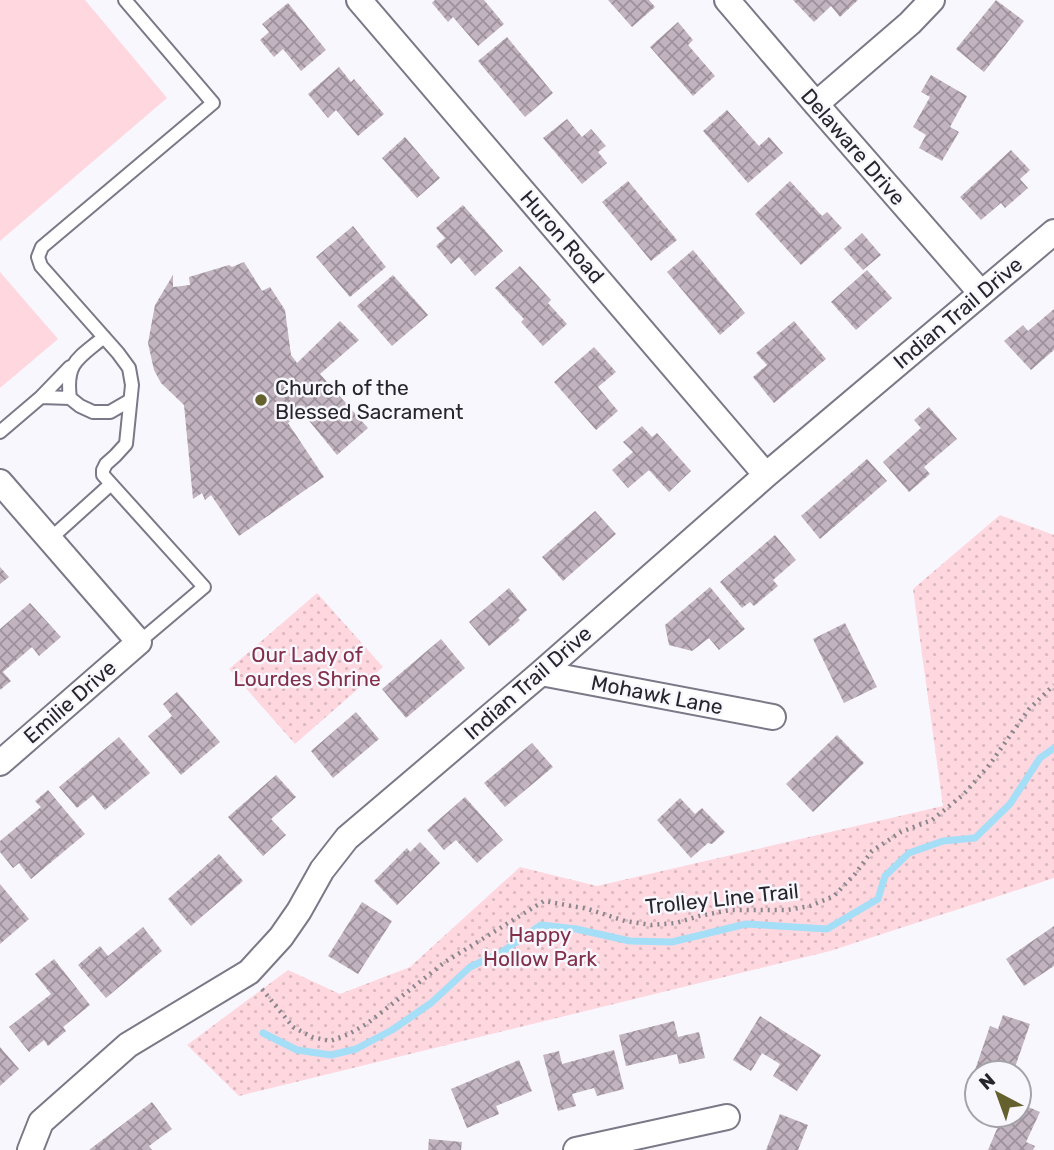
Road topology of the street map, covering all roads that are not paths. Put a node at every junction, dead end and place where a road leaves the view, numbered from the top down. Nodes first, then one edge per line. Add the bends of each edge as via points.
1 (125, 0) edge
2 (359, 0) edge
3 (727, 0) edge
4 (932, 0) edge
5 (816, 104) junction
6 (1054, 232) edge
7 (981, 293) junction
8 (104, 337) junction
9 (74, 363) junction
10 (41, 397) junction
11 (70, 398) junction
12 (130, 401) junction
13 (110, 412) junction
14 (0, 432) edge
15 (127, 432) junction
16 (766, 475) junction
17 (0, 482) edge
18 (111, 484) junction
19 (50, 539) junction
20 (139, 642) junction
21 (541, 673) junction
22 (773, 717) dead end
23 (0, 763) edge
24 (727, 1117) dead end
25 (30, 1150) edge
26 (576, 1150) edge

1 - 8 lane via 213,103 42,247 37,257
2 - 16 street, Huron Road
3 - 5 street, Delaware Drive
4 - 5 street
5 - 7 street, Delaware Drive
6 - 7 street, Indian Trail Drive
7 - 16 street, Indian Trail Drive
8 - 9 lane
8 - 12 lane via 128,368
9 - 10 lane
9 - 11 lane via 68,382
10 - 11 lane
10 - 14 lane
11 - 13 lane via 93,412
12 - 13 lane
12 - 15 lane
13 - 15 lane
15 - 18 lane via 126,444 103,470
16 - 21 street, Indian Trail Drive
17 - 19 street
18 - 19 lane
18 - 20 lane via 204,587
19 - 20 street
20 - 23 street, Emilie Drive
21 - 22 street, Mohawk Lane
21 - 25 street, Indian Trail Drive via 347,838 281,937 249,972 128,1045 41,1122
24 - 26 street

